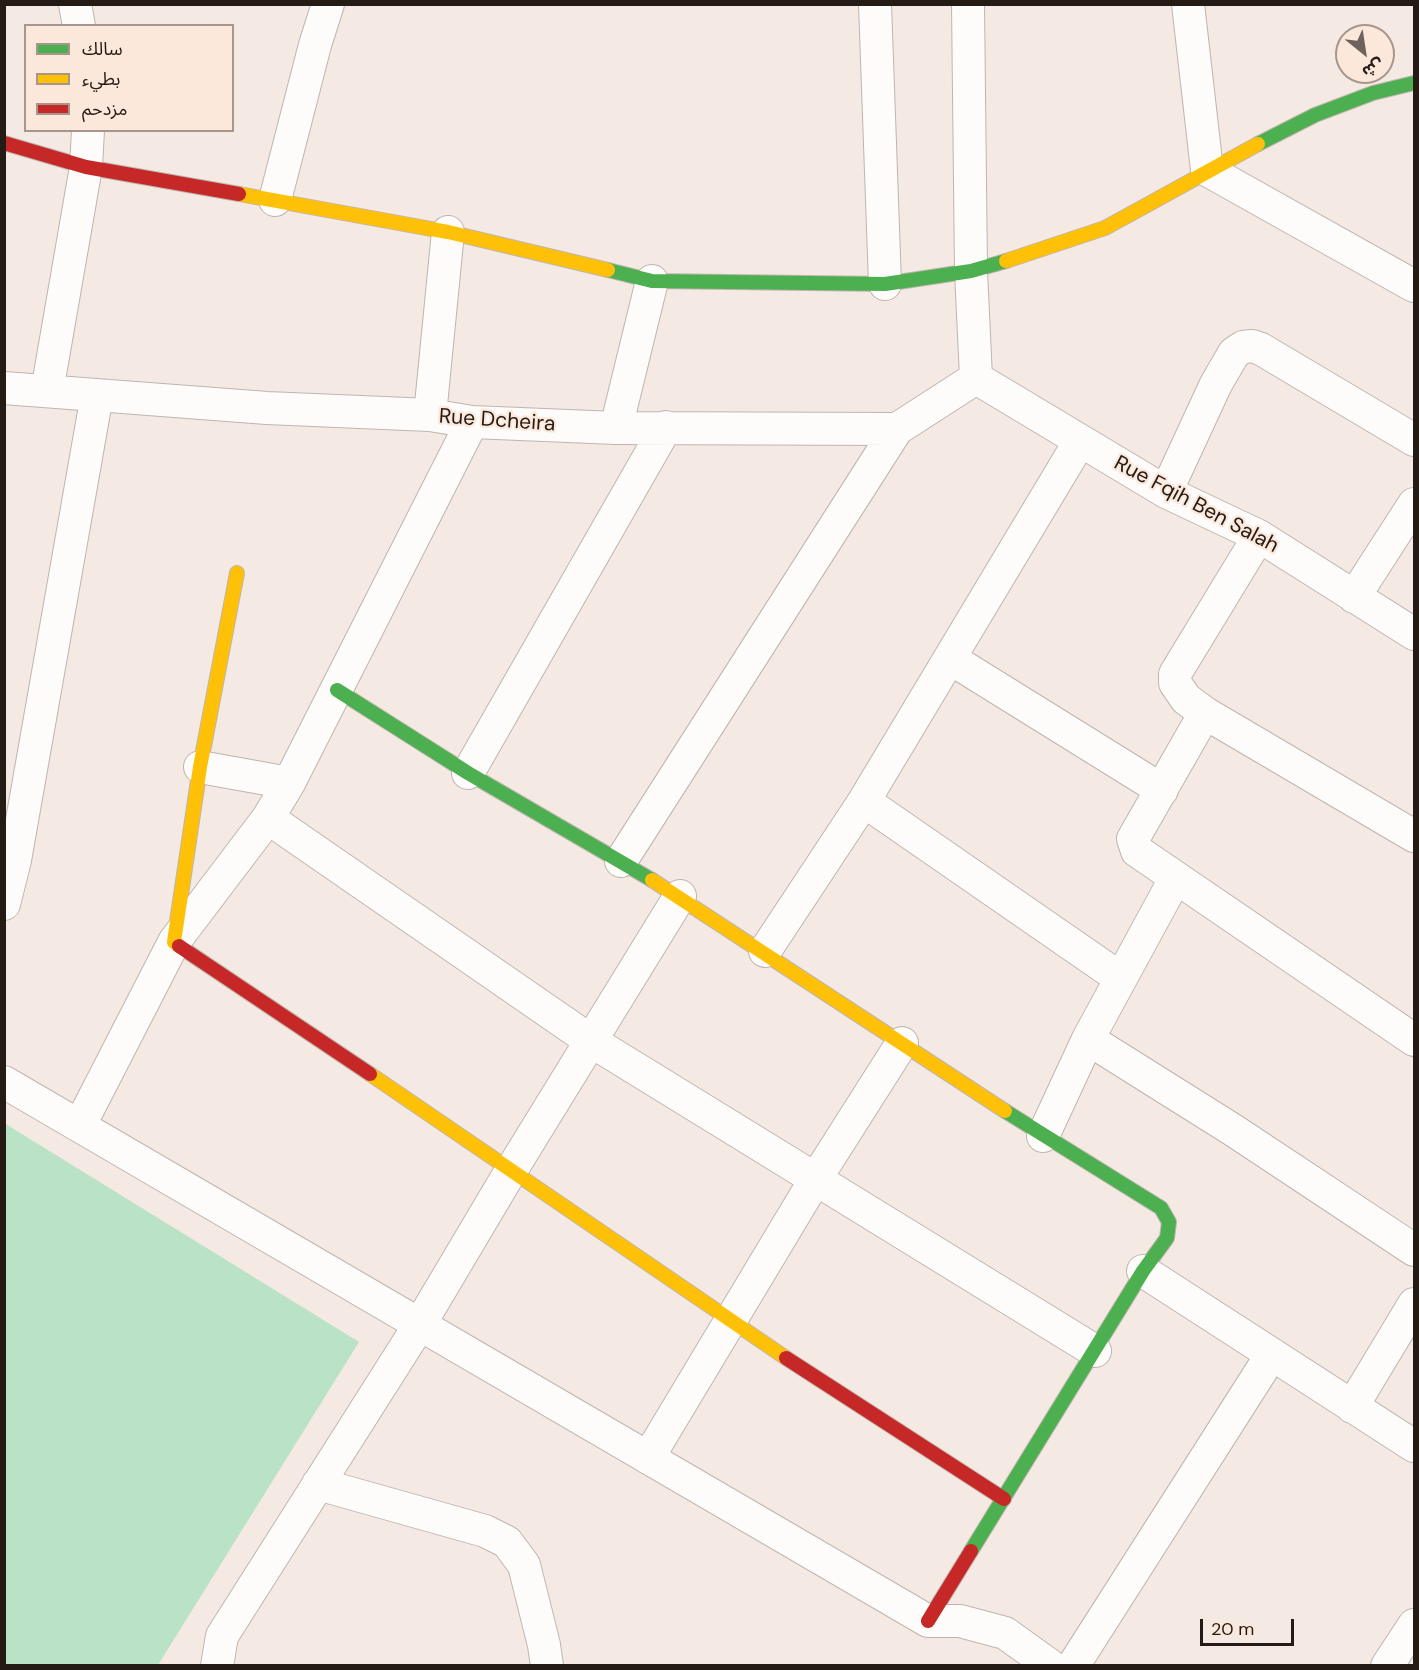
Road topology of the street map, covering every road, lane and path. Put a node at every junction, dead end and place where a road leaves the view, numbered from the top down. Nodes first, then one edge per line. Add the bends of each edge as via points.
1 (75, 4) edge
2 (328, 4) edge
3 (875, 4) edge
4 (968, 4) edge
5 (1188, 4) edge
6 (79, 24) edge
7 (1414, 83) edge
8 (88, 132) edge
9 (4, 143) edge
10 (86, 167) junction
11 (1207, 170) junction
12 (275, 200) junction
13 (448, 232) junction
14 (971, 271) junction
15 (652, 281) junction
16 (885, 284) junction
17 (1414, 286) edge
18 (976, 378) junction
19 (4, 388) edge
20 (47, 391) junction
21 (97, 395) junction
22 (430, 416) junction
23 (472, 422) junction
24 (666, 428) junction
25 (616, 429) junction
26 (897, 429) junction
27 (1414, 440) edge
28 (1080, 441) junction
29 (1166, 492) junction
30 (1414, 504) edge
31 (1259, 536) junction
32 (237, 573) dead end
33 (1354, 597) junction
34 (1414, 634) edge
35 (951, 659) junction
36 (337, 690) junction
37 (1205, 713) junction
38 (200, 767) junction
39 (468, 773) junction
40 (289, 783) junction
41 (1162, 790) junction
42 (864, 801) junction
43 (268, 818) junction
44 (1414, 836) edge
45 (10, 858) edge
46 (621, 861) junction
47 (1175, 879) junction
48 (680, 896) junction
49 (4, 904) edge
50 (174, 942) junction
51 (765, 951) junction
52 (1119, 978) junction
53 (1088, 1039) junction
54 (1414, 1040) edge
55 (591, 1041) junction
56 (902, 1043) junction
57 (4, 1082) edge
58 (80, 1125) junction
59 (1043, 1136) junction
60 (512, 1169) junction
61 (815, 1180) junction
62 (1414, 1250) edge
63 (1143, 1271) junction
64 (1414, 1304) edge
65 (730, 1322) junction
66 (420, 1324) junction
67 (1095, 1351) junction
68 (1272, 1354) junction
69 (1352, 1407) junction
70 (1414, 1446) edge
71 (648, 1458) junction
72 (318, 1484) junction
73 (1004, 1499) junction
74 (928, 1621) junction
75 (1414, 1625) edge
76 (217, 1665) edge
77 (547, 1665) edge
78 (1051, 1665) edge
79 (1073, 1665) edge
80 (1387, 1665) edge

1 - 6 street
2 - 12 street
3 - 16 street
4 - 14 street
5 - 11 street
7 - 11 street via 1372,93 1315,116
8 - 10 street
9 - 10 street
10 - 12 street
10 - 20 street
11 - 14 street via 1105,228
11 - 17 street
12 - 13 street
13 - 15 street
13 - 22 street
14 - 16 street
14 - 18 street
15 - 16 street
15 - 25 street
18 - 26 street
18 - 28 street, Rue Fqih Ben Salah
19 - 20 street, Rue Dcheira
20 - 21 street, Rue Dcheira
21 - 22 street, Rue Dcheira
21 - 45 street
22 - 23 street, Rue Dcheira
23 - 25 street, Rue Dcheira
23 - 36 street
24 - 25 street, Rue Dcheira
24 - 26 street, Rue Dcheira
24 - 39 street
26 - 46 street
27 - 29 street via 1261,349 1243,347 1234,353 1216,384
28 - 29 street, Rue Fqih Ben Salah
28 - 35 street
29 - 31 street, Rue Fqih Ben Salah
30 - 33 street
31 - 33 street, Rue Fqih Ben Salah
31 - 37 street via 1174,674 1180,692
32 - 38 street
33 - 34 street, Rue Fqih Ben Salah
35 - 41 street
35 - 42 street
36 - 39 street
36 - 40 street
37 - 41 street
37 - 44 street
38 - 40 street
38 - 50 street
39 - 46 street
40 - 43 street
41 - 47 street via 1133,844 1142,857
42 - 51 street
42 - 52 street
43 - 50 street
43 - 55 street
45 - 49 street
46 - 48 street
47 - 52 street
47 - 54 street
48 - 51 street
48 - 55 street
50 - 58 street
50 - 60 street
51 - 56 street
52 - 53 street
53 - 59 street
53 - 62 street
55 - 60 street
55 - 61 street
56 - 59 street
56 - 61 street
57 - 58 street
58 - 66 street
59 - 63 street via 1161,1208 1169,1222 1167,1238
60 - 65 street
60 - 66 street
61 - 65 street
61 - 67 street
63 - 67 street
63 - 68 street
64 - 69 street
65 - 71 street
65 - 73 street
66 - 71 street
66 - 72 street
67 - 73 street
68 - 69 street
68 - 79 street
69 - 70 street
71 - 74 street
72 - 76 street via 222,1636
72 - 77 street via 485,1531 507,1542 524,1565
73 - 74 street
74 - 78 street via 960,1621 1005,1633
75 - 80 street

